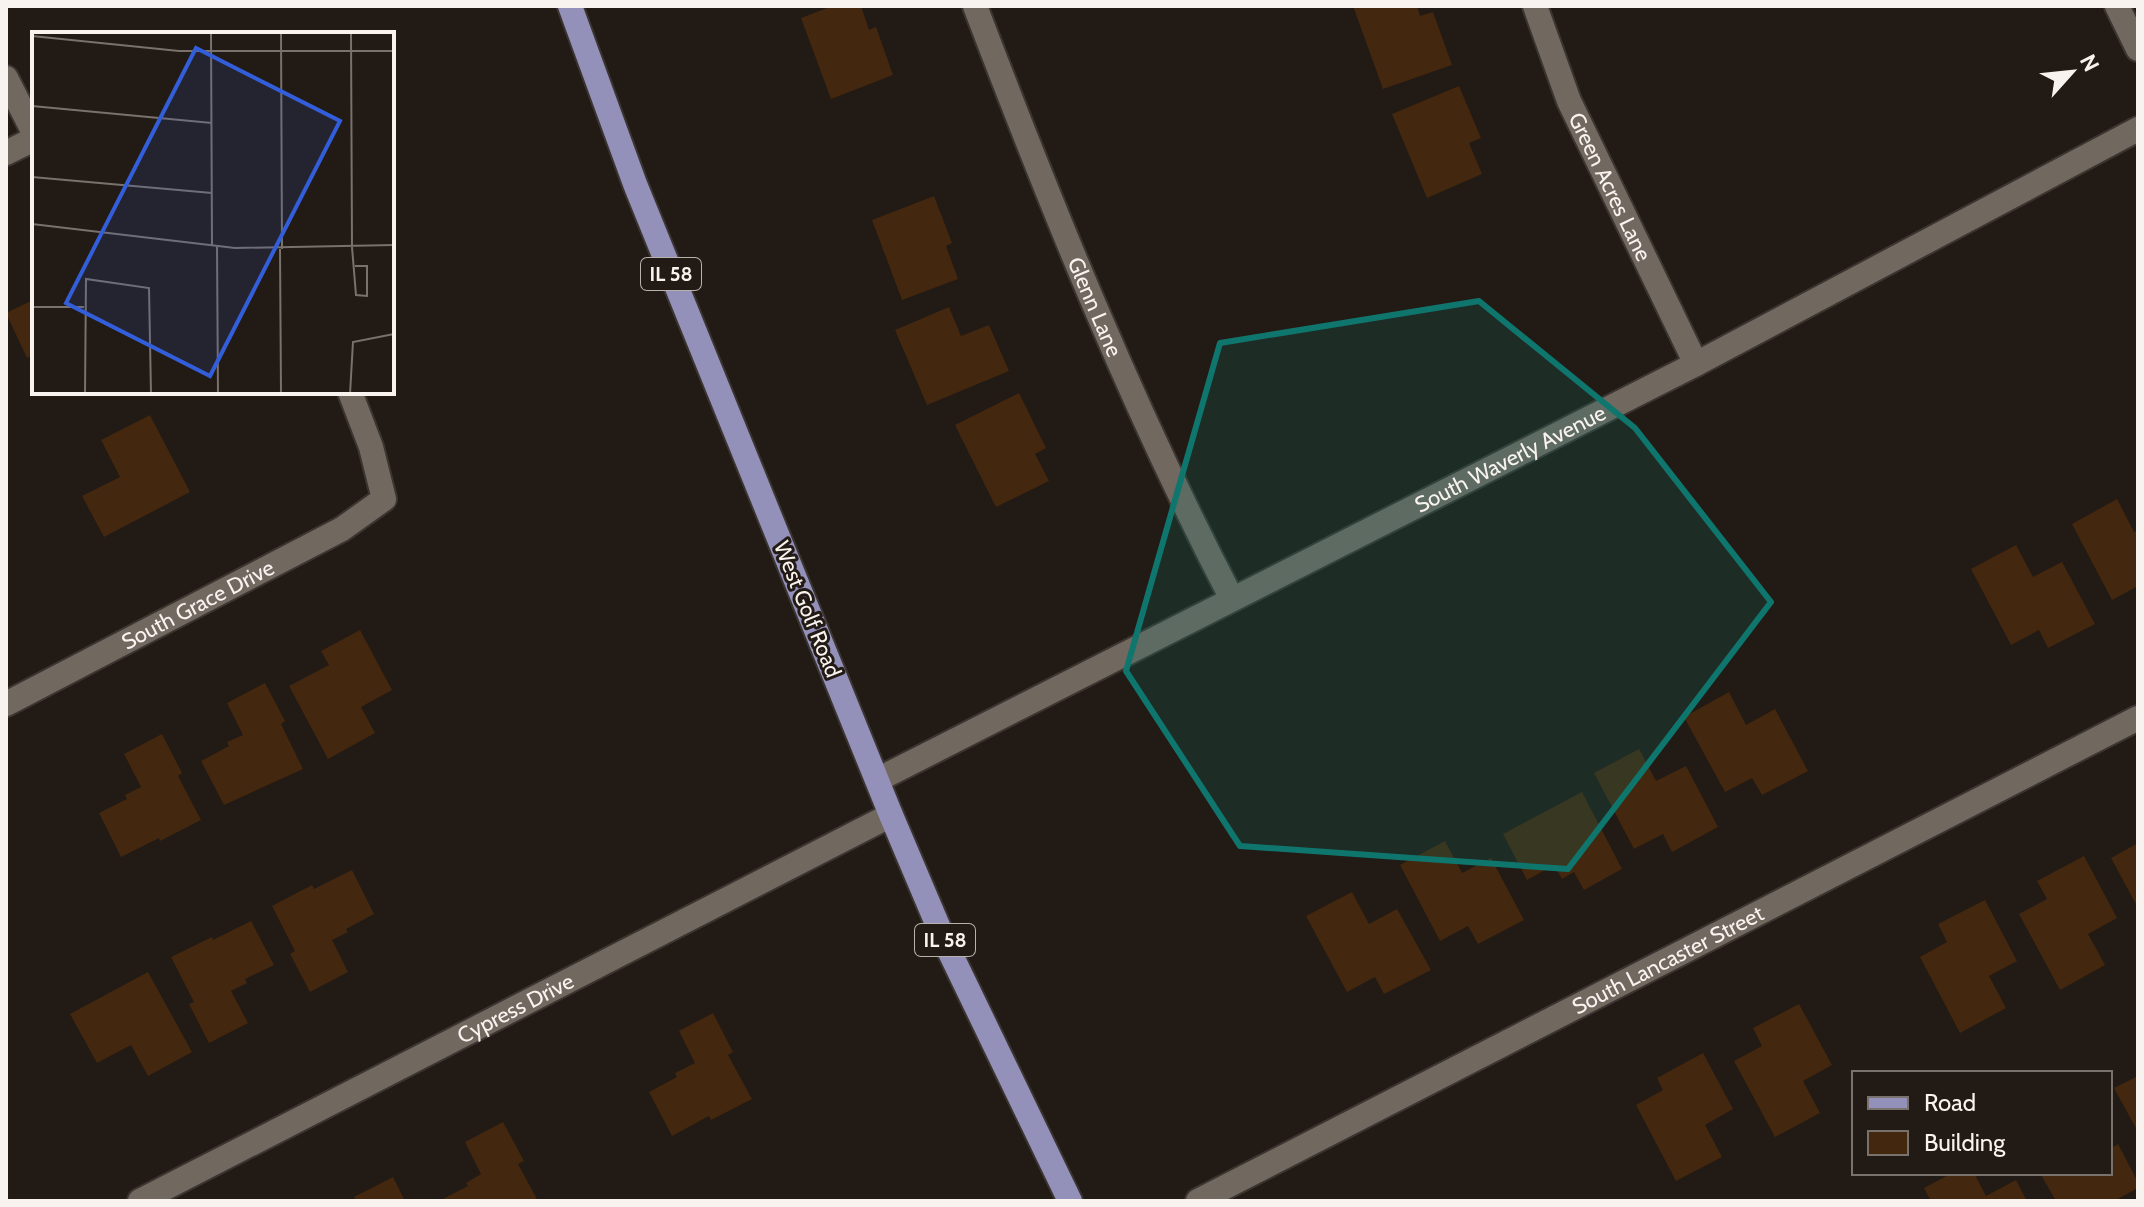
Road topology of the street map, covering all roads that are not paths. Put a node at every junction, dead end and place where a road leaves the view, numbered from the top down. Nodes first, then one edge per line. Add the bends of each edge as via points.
1 (570, 6) edge
2 (975, 6) edge
3 (1535, 6) edge
4 (2117, 6) edge
5 (2138, 49) edge
6 (6, 78) edge
7 (2138, 129) edge
8 (32, 132) edge
9 (32, 137) edge
10 (6, 153) edge
11 (1696, 364) junction
12 (351, 394) edge
13 (1232, 599) junction
14 (6, 704) edge
15 (2138, 718) edge
16 (877, 780) junction
17 (891, 815) junction
18 (140, 1201) edge
19 (1070, 1201) edge
20 (1198, 1201) edge

1 - 16 main road, West Golf Road / IL 58 via 635,184
2 - 13 street, Glenn Lane via 1111,347
3 - 11 street, Green Acres Lane via 1569,101
4 - 5 street
6 - 8 street
7 - 11 street, South Waverly Avenue
9 - 10 street
11 - 13 street, South Waverly Avenue
12 - 14 street, South Grace Drive via 384,499 342,529
13 - 16 street, South Waverly Avenue
15 - 20 street, South Lancaster Street
16 - 17 main road, West Golf Road / IL 58
17 - 18 street, Cypress Drive
17 - 19 main road, West Golf Road / IL 58 via 944,940

